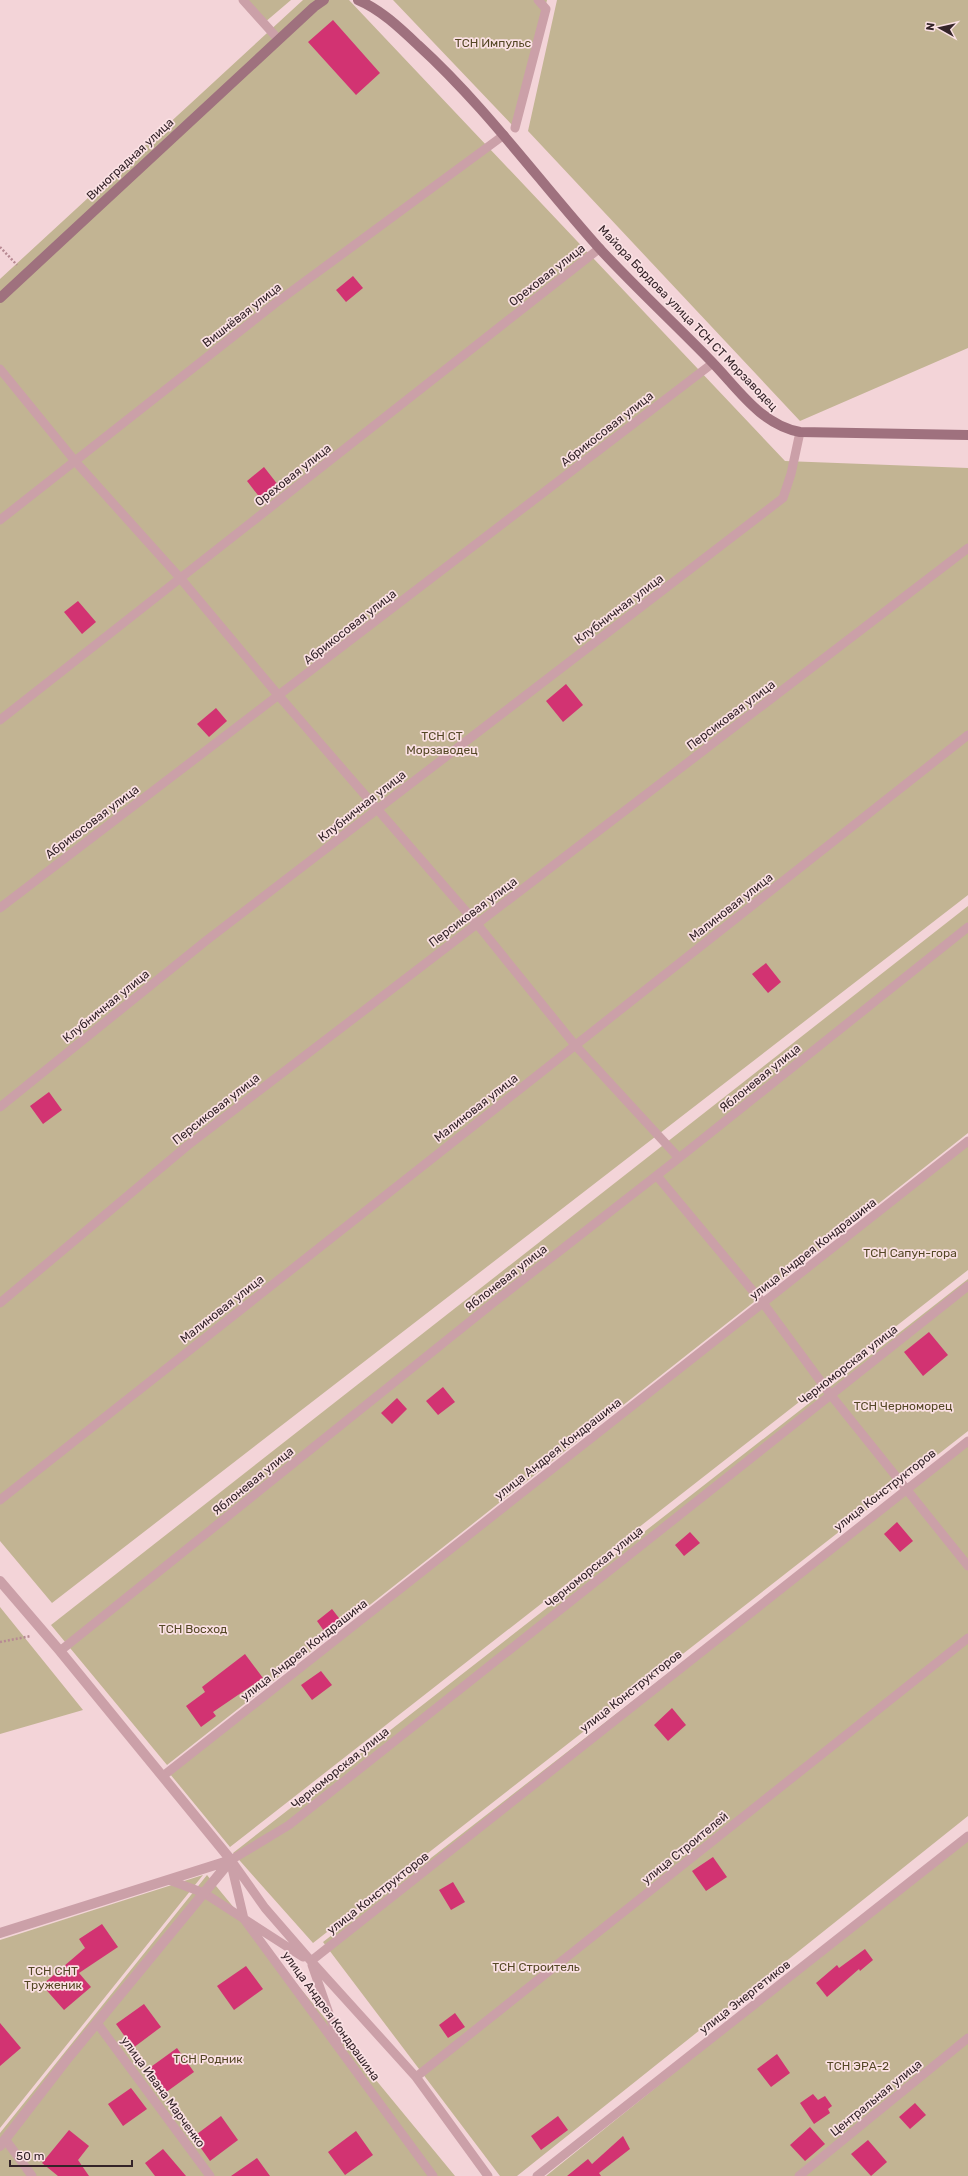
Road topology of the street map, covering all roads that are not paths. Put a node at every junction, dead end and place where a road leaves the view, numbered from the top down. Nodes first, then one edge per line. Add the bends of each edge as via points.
1 (243, 0) edge
2 (324, 0) edge
3 (358, 0) edge
4 (538, 0) edge
5 (279, 40) junction
6 (515, 128) dead end
7 (504, 136) junction
8 (600, 248) junction
9 (0, 298) edge
10 (713, 363) junction
11 (0, 369) edge
12 (800, 432) junction
13 (968, 435) edge
14 (75, 461) junction
15 (0, 520) edge
16 (968, 548) edge
17 (181, 579) junction
18 (279, 696) junction
19 (0, 720) edge
20 (968, 735) edge
21 (377, 809) junction
22 (0, 908) edge
23 (477, 924) junction
24 (968, 927) edge
25 (575, 1045) junction
26 (0, 1107) edge
27 (968, 1141) edge
28 (679, 1158) junction
29 (657, 1176) junction
30 (968, 1286) edge
31 (0, 1303) edge
32 (763, 1303) junction
33 (830, 1394) junction
34 (968, 1441) edge
35 (906, 1488) junction
36 (0, 1500) edge
37 (968, 1566) edge
38 (0, 1581) edge
39 (968, 1638) edge
40 (60, 1651) junction
41 (163, 1776) junction
42 (968, 1836) edge
43 (231, 1860) junction
44 (169, 1880) junction
45 (204, 1893) junction
46 (244, 1919) junction
47 (0, 1933) edge
48 (311, 1961) junction
49 (97, 2023) junction
50 (968, 2038) edge
51 (342, 2051) junction
52 (416, 2077) junction
53 (3, 2142) edge
54 (32, 2176) edge
55 (210, 2176) edge
56 (433, 2176) edge
57 (488, 2176) edge
58 (536, 2176) edge
59 (799, 2176) edge

1 - 5 lane
2 - 5 street, Виноградная улица
3 - 7 street, Майора Бордова улица ТСН СТ Морзаводец via 373,8 438,63
4 - 6 lane via 546,9
5 - 9 street, Виноградная улица
7 - 8 street, Майора Бордова улица ТСН СТ Морзаводец
7 - 14 lane, Вишнёвая улица via 277,302
8 - 10 street, Майора Бордова улица ТСН СТ Морзаводец
8 - 17 lane, Ореховая улица
10 - 12 street, Майора Бордова улица ТСН СТ Морзаводец via 753,407 773,423
10 - 18 lane, Абрикосовая улица
11 - 14 lane
12 - 13 street, Майора Бордова улица ТСН СТ Морзаводец
12 - 21 lane, Клубничная улица via 783,498
14 - 15 lane, Вишнёвая улица
14 - 17 lane
16 - 23 lane, Персиковая улица
17 - 18 lane
17 - 19 lane, Ореховая улица
18 - 21 lane
18 - 22 lane, Абрикосовая улица
20 - 25 lane, Малиновая улица
21 - 23 lane
21 - 26 lane, Клубничная улица via 207,940
23 - 25 lane
23 - 31 lane, Персиковая улица via 187,1146
24 - 28 lane, Яблоневая улица
25 - 28 lane
25 - 36 lane, Малиновая улица
27 - 32 lane, улица Андрея Кондрашина
28 - 29 lane, Яблоневая улица
29 - 32 lane
29 - 40 lane, Яблоневая улица via 493,1303
30 - 33 lane, Черноморская улица
32 - 33 lane
32 - 41 lane, улица Андрея Кондрашина
33 - 35 lane
33 - 43 lane, Черноморская улица via 289,1825
34 - 35 lane, улица Конструкторов
35 - 37 lane
35 - 48 lane, улица Конструкторов
38 - 40 street
39 - 52 lane, улица Строителей
40 - 41 street
41 - 43 street
42 - 58 lane, улица Энергетиков
43 - 44 street
43 - 45 street
43 - 46 lane, улица Андрея Кондрашина
43 - 48 lane via 266,1908
44 - 45 lane
44 - 47 street
45 - 46 lane
45 - 49 street
46 - 48 lane
46 - 51 lane, улица Андрея Кондрашина
48 - 51 lane
48 - 52 lane
49 - 53 street
49 - 55 lane, улица Ивана Марченко
50 - 59 lane, Центральная улица
51 - 56 lane, улица Андрея Кондрашина
52 - 57 lane
53 - 54 lane

